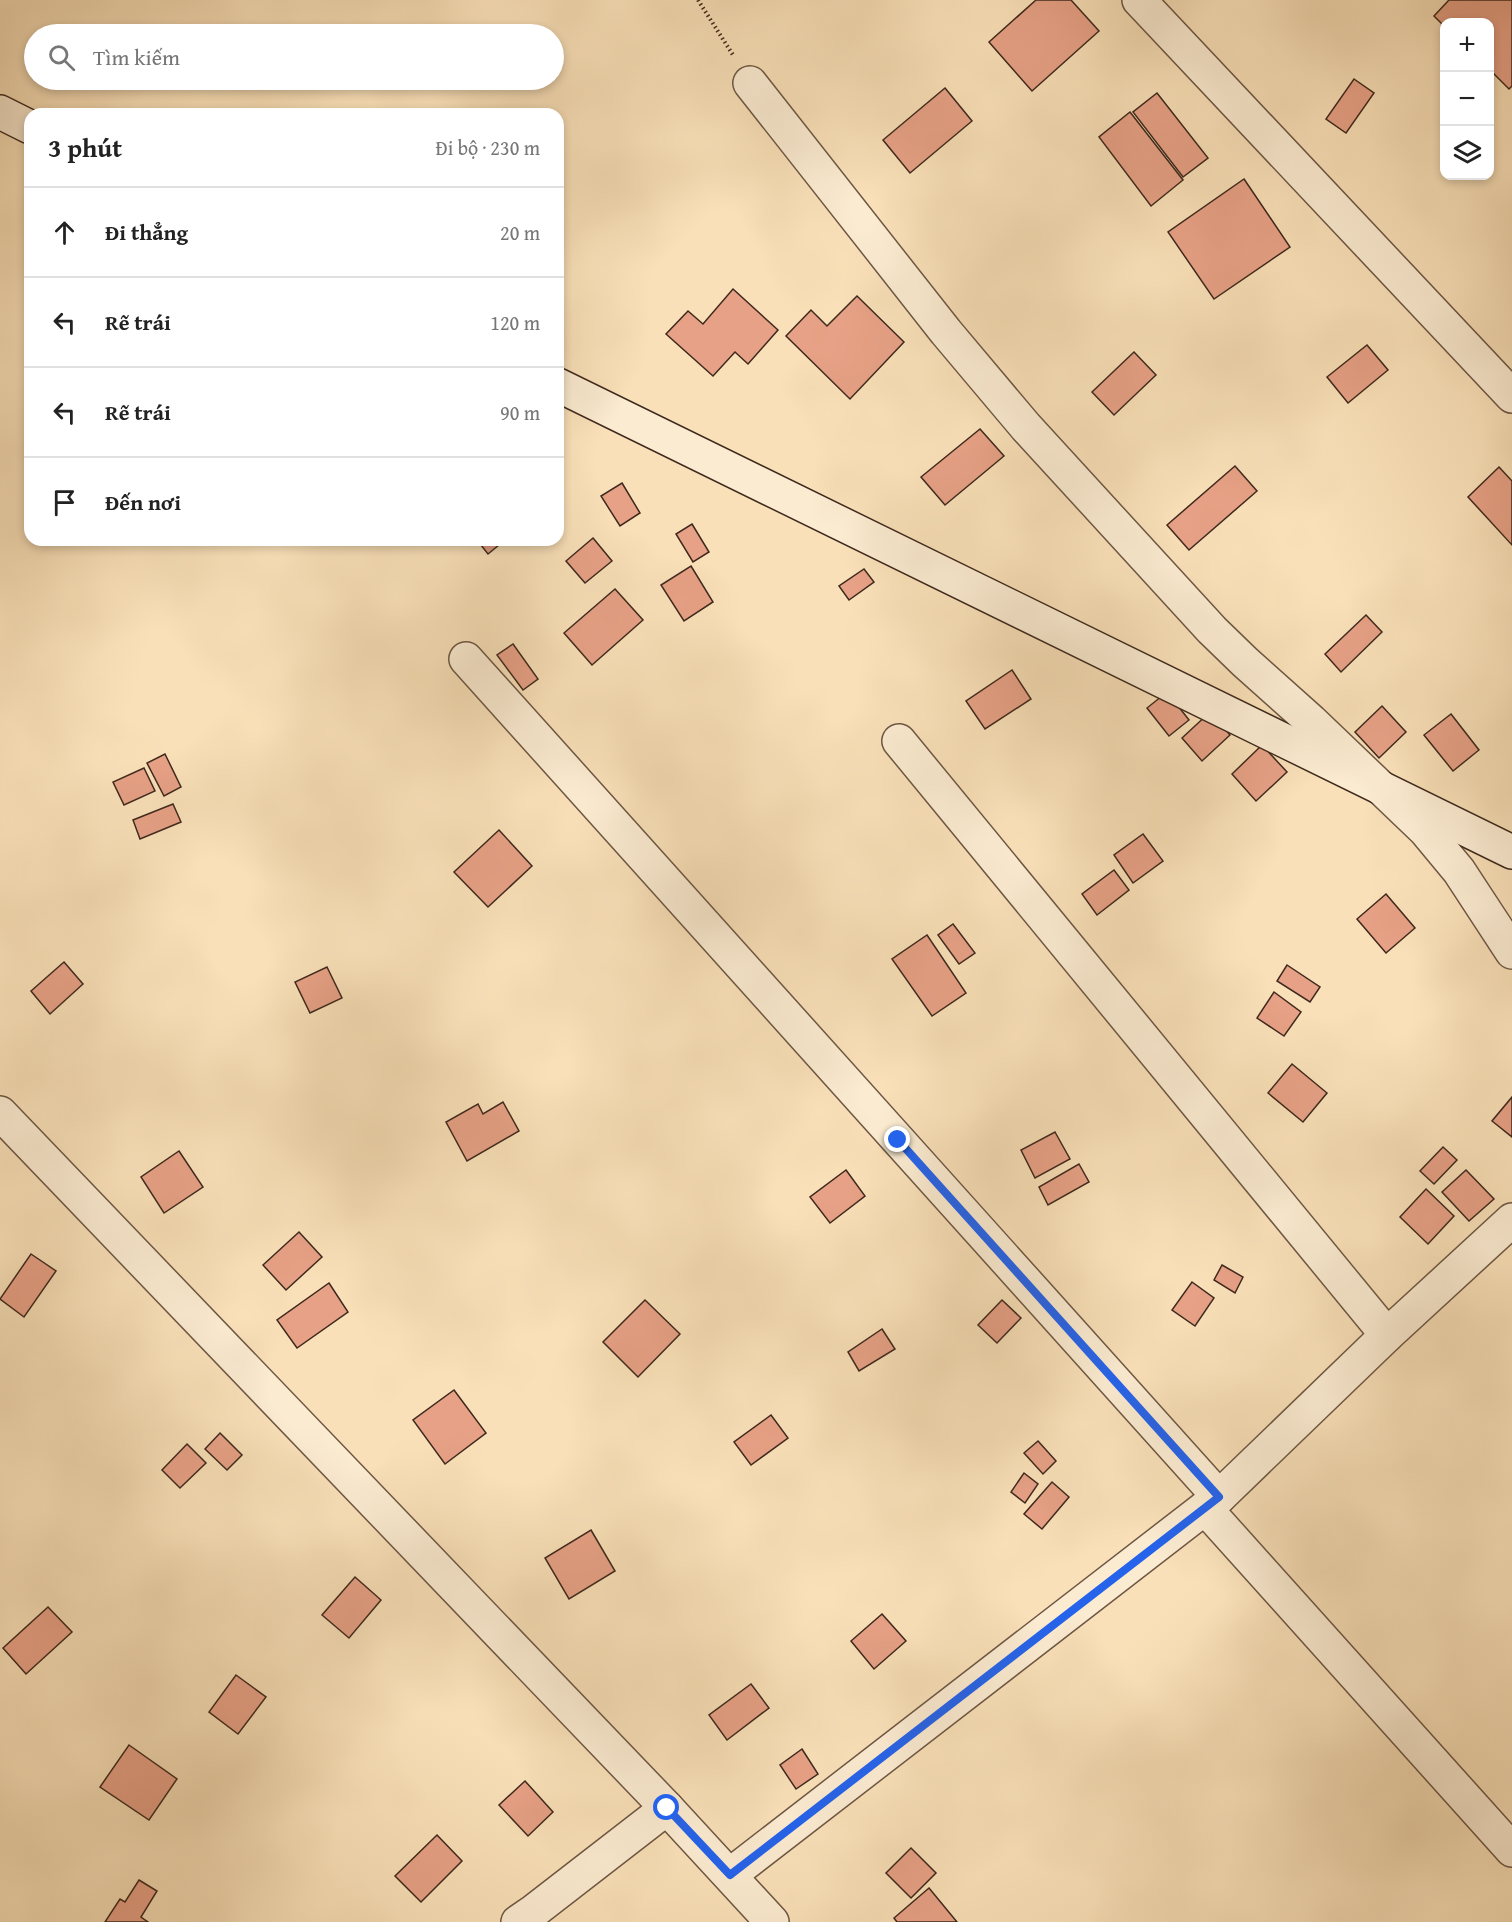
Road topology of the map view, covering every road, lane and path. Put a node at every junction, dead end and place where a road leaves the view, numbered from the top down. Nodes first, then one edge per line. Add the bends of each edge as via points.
1 (698, 0) edge
2 (1139, 0) edge
3 (750, 83) joint
4 (0, 112) edge
5 (24, 124) edge
6 (564, 388) edge
7 (1512, 396) edge
8 (466, 659) dead end
9 (899, 741) dead end
10 (1384, 789) junction
11 (1512, 852) edge
12 (1512, 952) edge
13 (0, 1113) edge
14 (1512, 1220) edge
15 (1387, 1335) junction
16 (1212, 1502) junction
17 (667, 1808) junction
18 (1512, 1850) edge
19 (730, 1875) junction
20 (518, 1922) edge
21 (772, 1922) edge

1 - 3 path
2 - 7 street
3 - 10 street via 1026,427 1212,630
4 - 5 street
6 - 10 street
8 - 16 street
9 - 15 street
10 - 11 street
10 - 12 street via 1441,849
13 - 17 street
14 - 15 street
15 - 16 street
16 - 18 street
16 - 19 street
17 - 19 street
17 - 20 street
19 - 21 street

